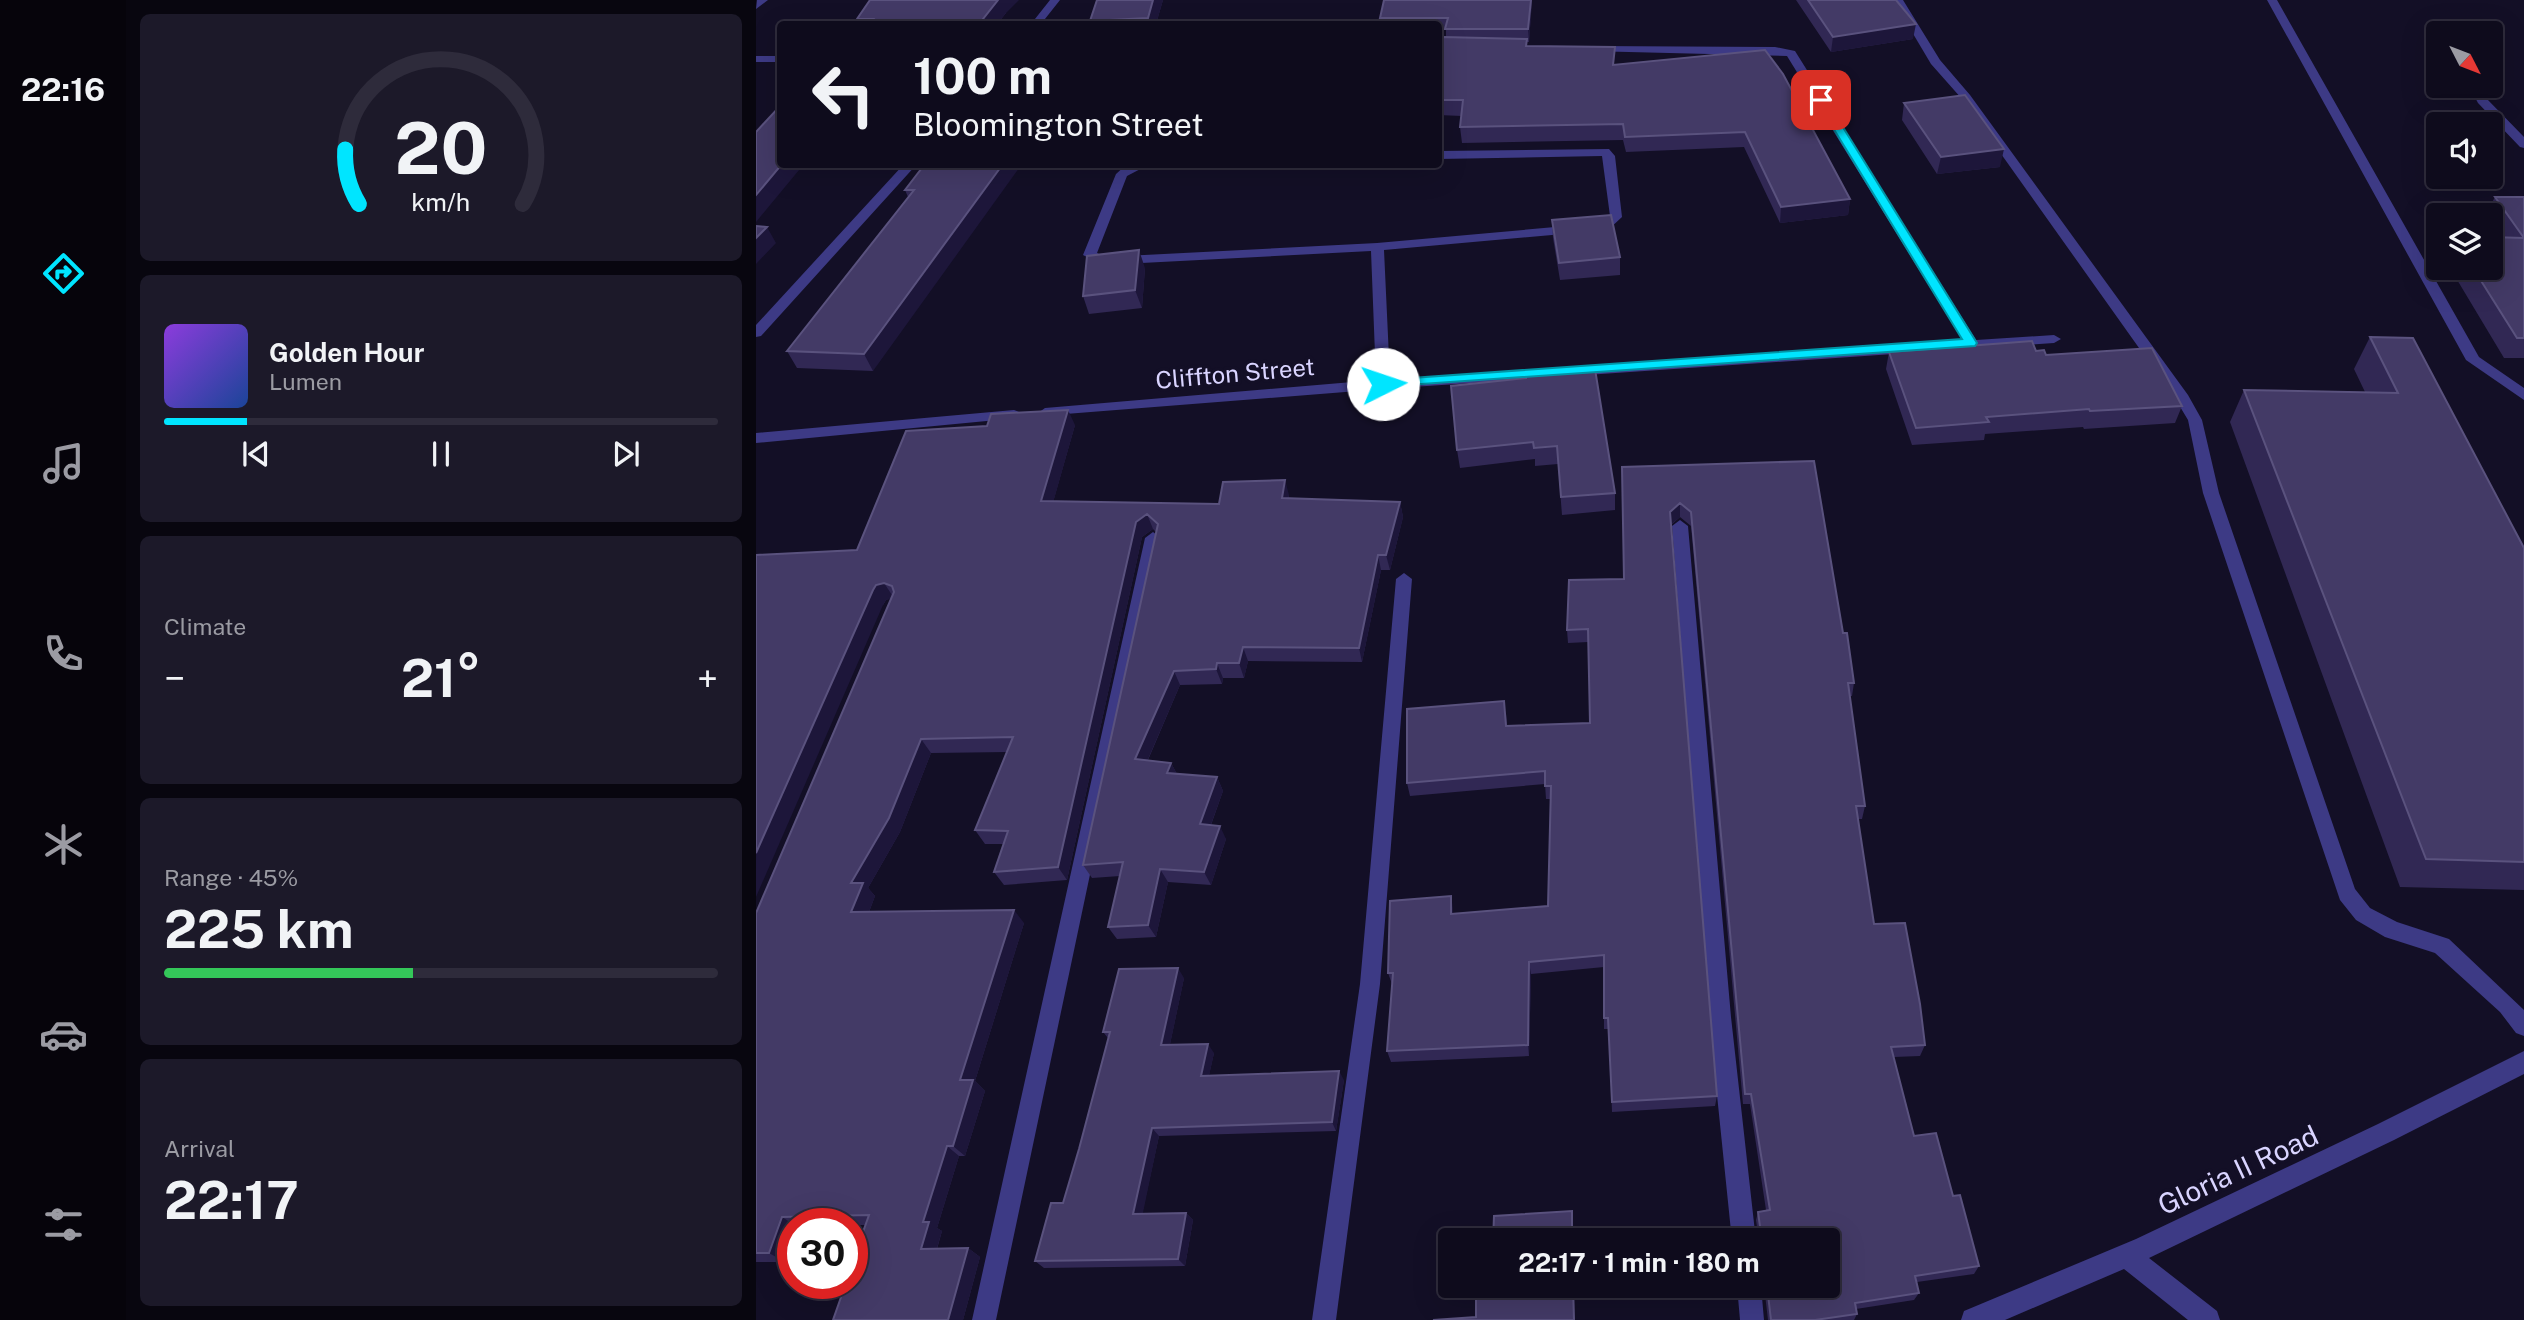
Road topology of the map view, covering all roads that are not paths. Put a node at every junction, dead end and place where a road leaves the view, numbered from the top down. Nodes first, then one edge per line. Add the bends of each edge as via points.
1 (763, 0) edge
2 (1055, 0) edge
3 (1898, 0) edge
4 (2272, 0) edge
5 (756, 6) edge
6 (1038, 21) edge
7 (1573, 48) edge
8 (756, 59) edge
9 (777, 59) edge
10 (2480, 98) edge
11 (2524, 144) edge
12 (1442, 155) edge
13 (907, 168) edge
14 (1130, 168) edge
15 (1377, 247) junction
16 (756, 333) edge
17 (2054, 339) dead end
18 (1971, 343) junction
19 (1383, 384) junction
20 (2524, 396) edge
21 (756, 438) edge
22 (1680, 526) dead end
23 (1153, 538) edge
24 (1404, 579) dead end
25 (2524, 1026) edge
26 (2524, 1062) edge
27 (1743, 1228) edge
28 (2127, 1256) junction
29 (1750, 1298) edge
30 (984, 1320) edge
31 (1324, 1320) edge
32 (1752, 1320) edge
33 (1973, 1320) edge
34 (2208, 1320) edge

1 - 5 street
2 - 6 street
3 - 25 street via 1935,62 1966,97 2195,420 2211,493 2347,894 2363,914 2382,925 2442,946
4 - 20 street via 2473,360
7 - 18 street via 1791,53
8 - 9 street
10 - 11 street
12 - 15 street via 1605,152 1616,217 1603,227
13 - 16 street
14 - 15 street via 1122,174 1090,255 1095,259
15 - 19 street
17 - 18 street, Cliffton Street
18 - 19 street, Cliffton Street
19 - 21 street, Cliffton Street
22 - 27 street via 1718,1004
23 - 30 street
24 - 31 street via 1370,984
26 - 28 street, Gloria II Road via 2438,1108
28 - 33 street, Gloria II Road
28 - 34 street
29 - 32 street

